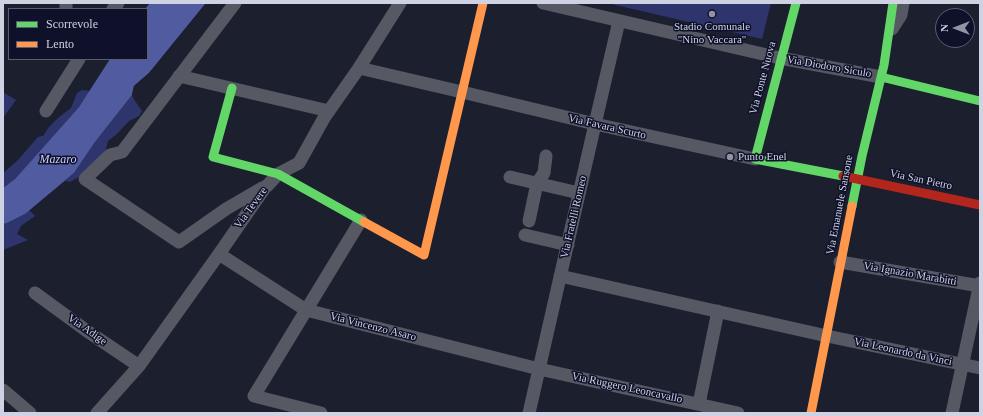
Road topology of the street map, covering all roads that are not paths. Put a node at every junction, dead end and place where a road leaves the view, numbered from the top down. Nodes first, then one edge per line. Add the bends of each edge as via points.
1 (235, 3) edge
2 (400, 3) edge
3 (483, 3) edge
4 (543, 3) edge
5 (796, 3) edge
6 (893, 3) edge
7 (903, 3) edge
8 (619, 21) junction
9 (888, 36) junction
10 (780, 58) junction
11 (78, 60) edge
12 (359, 68) junction
13 (180, 76) junction
14 (881, 77) junction
15 (232, 88) junction
16 (462, 92) junction
17 (980, 101) edge
18 (46, 111) dead end
19 (328, 111) junction
20 (595, 124) junction
21 (546, 156) dead end
22 (755, 159) junction
23 (278, 174) junction
24 (510, 177) dead end
25 (858, 179) junction
26 (537, 183) junction
27 (266, 186) junction
28 (579, 193) junction
29 (980, 206) edge
30 (361, 220) junction
31 (529, 221) dead end
32 (525, 235) dead end
33 (568, 245) junction
34 (219, 254) junction
35 (840, 262) junction
36 (560, 276) junction
37 (980, 285) edge
38 (35, 293) dead end
39 (306, 310) junction
40 (718, 311) junction
41 (827, 336) junction
42 (962, 364) junction
43 (139, 366) junction
44 (980, 368) edge
45 (539, 369) junction
46 (3, 390) edge
47 (699, 404) junction
48 (685, 407) edge
49 (30, 413) edge
50 (97, 413) edge
51 (321, 413) edge
52 (529, 413) edge
53 (738, 413) edge
54 (811, 413) edge
55 (952, 413) edge

1 - 13 street
2 - 12 street, Via Tevere
3 - 16 street
4 - 8 street, Via Diodoro Siculo
5 - 10 street, Via Ponte Nuova
6 - 9 street, Via Emanuele Sansone
7 - 9 street via 901,15
8 - 10 street, Via Diodoro Siculo
8 - 20 street, Via Fratelli Romeo
9 - 14 street, Via Emanuele Sansone
10 - 14 street, Via Diodoro Siculo
10 - 22 street, Via Ponte Nuova
11 - 18 street
12 - 16 street, Via Favara Scurto
12 - 19 street, Via Tevere
13 - 15 street
13 - 27 street via 122,152 110,155 85,179 180,242 226,209
14 - 17 street
14 - 25 street, Via Emanuele Sansone
15 - 19 street
15 - 23 street via 213,157
16 - 20 street, Via Favara Scurto
16 - 30 street via 424,255
19 - 23 street, Via Tevere via 299,162
20 - 22 street, Via Favara Scurto
20 - 28 street, Via Fratelli Romeo
21 - 26 street via 544,173
22 - 25 street, Via Favara Scurto
23 - 27 street, Via Tevere
23 - 30 street
24 - 26 street
25 - 29 street, Via San Pietro
25 - 35 street, Via Emanuele Sansone
26 - 28 street
26 - 31 street
27 - 34 street, Via Tevere
28 - 33 street, Via Fratelli Romeo
30 - 39 street
32 - 33 street
33 - 36 street, Via Fratelli Romeo
34 - 39 street, Via Vincenzo Asaro
34 - 43 street, Via Tevere
35 - 37 street, Via Ignazio Marabitti
35 - 41 street, Via Emanuele Sansone
36 - 40 street, Via Leonardo da Vinci
36 - 45 street, Via Fratelli Romeo
37 - 42 street
38 - 43 street, Via Adige
39 - 45 street, Via Vincenzo Asaro
39 - 51 street via 254,396
40 - 41 street, Via Leonardo da Vinci
40 - 47 street
41 - 42 street, Via Leonardo da Vinci
41 - 54 street, Via Emanuele Sansone
42 - 44 street, Via Leonardo da Vinci
42 - 55 street
43 - 50 street, Via Tevere
45 - 48 street, Via Ruggero Leoncavallo
45 - 52 street, Via Fratelli Romeo
46 - 49 street
47 - 48 street, Via Ruggero Leoncavallo
47 - 53 street, Via Ruggero Leoncavallo

